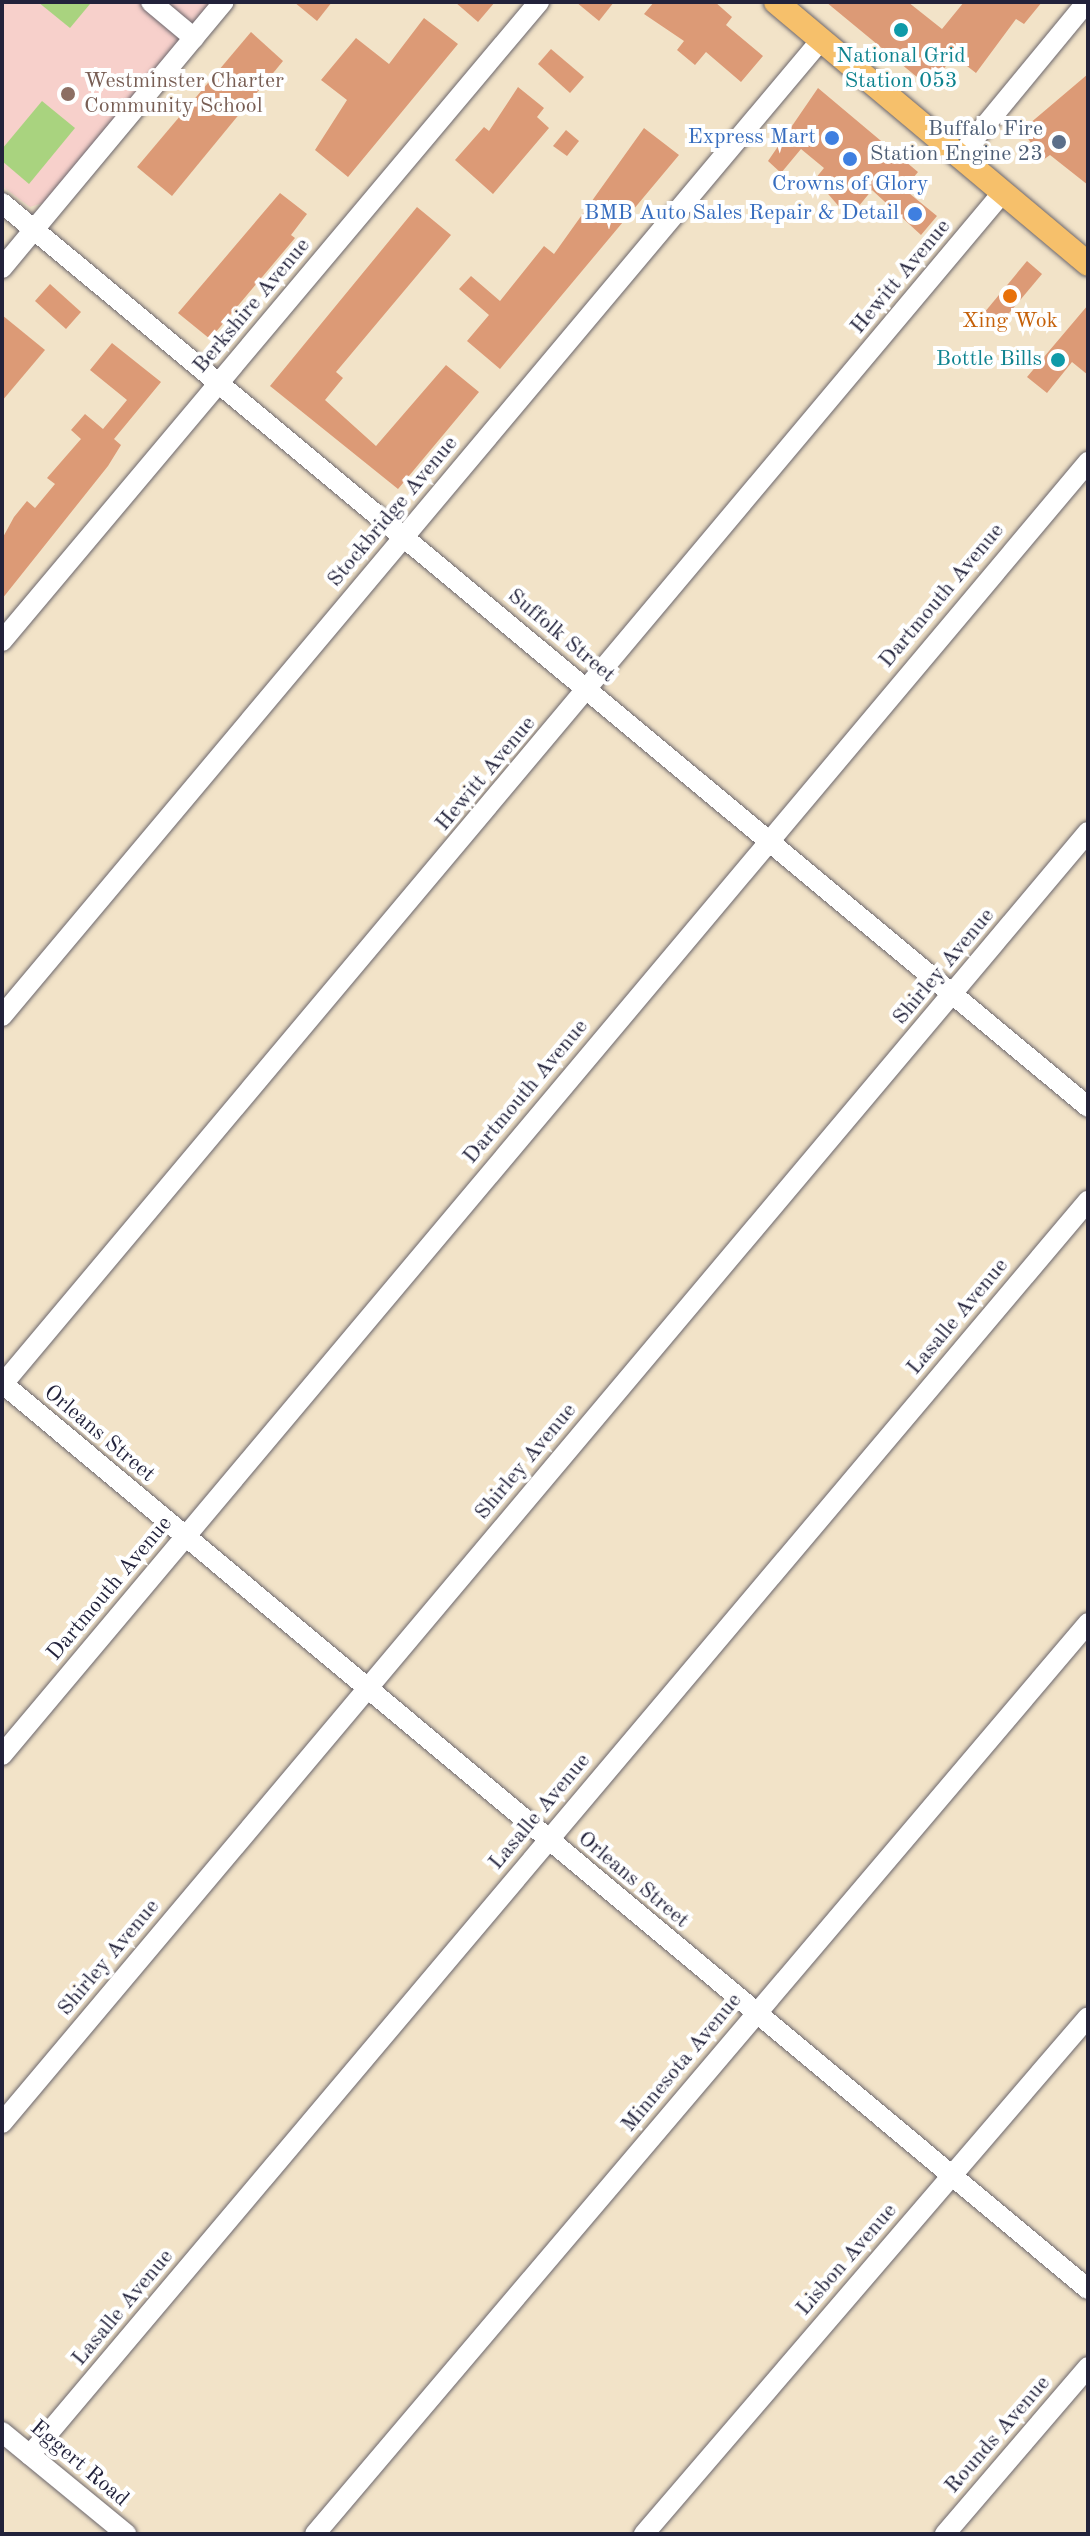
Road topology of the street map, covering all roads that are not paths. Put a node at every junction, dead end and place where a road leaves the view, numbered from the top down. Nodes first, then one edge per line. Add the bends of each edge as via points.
1 (151, 2) edge
2 (224, 2) edge
3 (539, 2) edge
4 (776, 2) edge
5 (1087, 2) edge
6 (194, 38) junction
7 (821, 40) junction
8 (960, 156) junction
9 (1003, 192) junction
10 (2, 203) edge
11 (34, 229) junction
12 (1087, 261) edge
13 (2, 268) edge
14 (220, 382) junction
15 (1088, 462) edge
16 (405, 536) junction
17 (2, 641) edge
18 (588, 691) junction
19 (1088, 832) edge
20 (768, 840) junction
21 (953, 994) junction
22 (2, 1016) edge
23 (1088, 1107) edge
24 (1088, 1201) edge
25 (2, 1384) edge
26 (186, 1537) junction
27 (1088, 1623) edge
28 (366, 1689) junction
29 (2, 1755) edge
30 (548, 1840) junction
31 (755, 2013) junction
32 (1088, 2017) edge
33 (2, 2123) edge
34 (952, 2176) junction
35 (1088, 2289) edge
36 (1088, 2367) edge
37 (2, 2432) edge
38 (30, 2455) junction
39 (126, 2534) edge
40 (315, 2534) edge
41 (644, 2534) edge
42 (945, 2534) edge

1 - 6 street
2 - 6 street
3 - 14 street, Berkshire Avenue
4 - 7 main road
5 - 8 street
6 - 11 street
7 - 8 main road
7 - 16 street, Stockbridge Avenue
8 - 9 main road
9 - 12 main road
9 - 18 street, Hewitt Avenue
10 - 11 street, Suffolk Street
11 - 13 street
11 - 14 street, Suffolk Street
14 - 16 street, Suffolk Street
14 - 17 street, Berkshire Avenue
15 - 20 street, Dartmouth Avenue
16 - 18 street, Suffolk Street
16 - 22 street, Stockbridge Avenue
18 - 20 street, Suffolk Street
18 - 25 street, Hewitt Avenue
19 - 21 street, Shirley Avenue
20 - 21 street, Suffolk Street
20 - 26 street, Dartmouth Avenue
21 - 23 street, Suffolk Street
21 - 28 street, Shirley Avenue
24 - 30 street, Lasalle Avenue
25 - 26 street, Orleans Street
26 - 28 street, Orleans Street
26 - 29 street, Dartmouth Avenue
27 - 31 street, Minnesota Avenue
28 - 30 street, Orleans Street
28 - 33 street, Shirley Avenue
30 - 31 street, Orleans Street
30 - 38 street, Lasalle Avenue
31 - 34 street, Orleans Street
31 - 40 street, Minnesota Avenue
32 - 34 street, Lisbon Avenue
34 - 35 street, Orleans Street
34 - 41 street, Lisbon Avenue
36 - 42 street, Rounds Avenue
37 - 38 street, Eggert Road
38 - 39 street, Eggert Road

